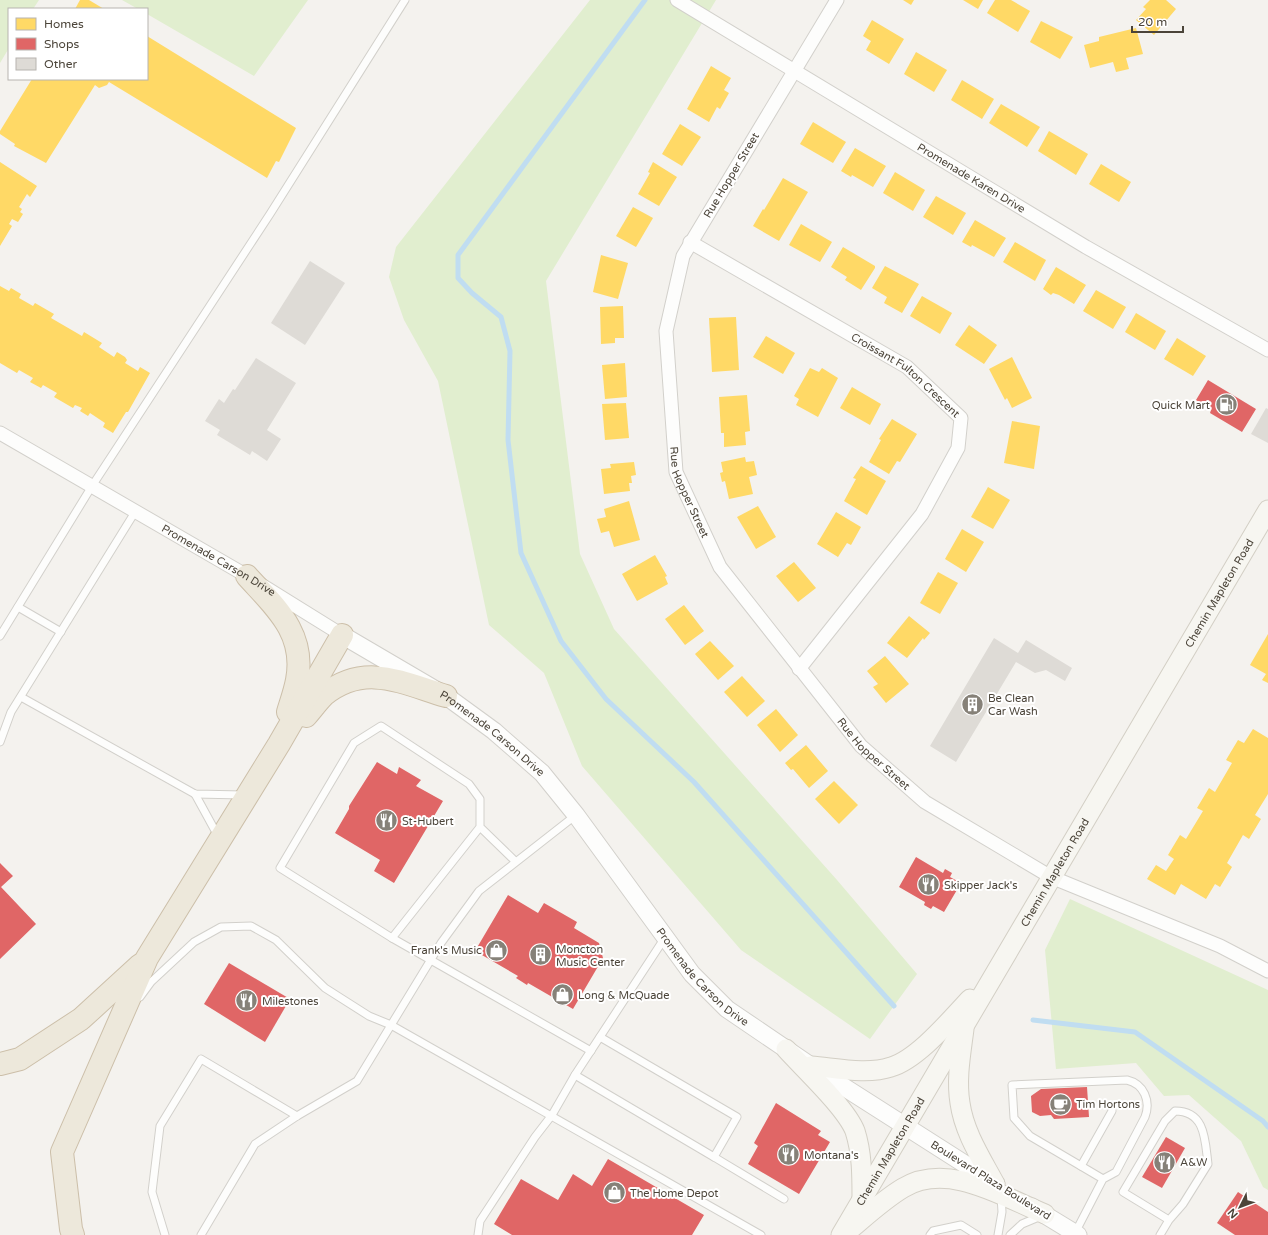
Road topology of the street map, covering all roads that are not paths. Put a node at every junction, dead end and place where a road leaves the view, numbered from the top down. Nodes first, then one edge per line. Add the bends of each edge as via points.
1 (405, 0) edge
2 (677, 0) edge
3 (837, 0) edge
4 (794, 71) junction
5 (690, 242) junction
6 (1268, 350) edge
7 (0, 433) edge
8 (92, 486) junction
9 (1268, 510) edge
10 (135, 512) junction
11 (247, 576) junction
12 (18, 607) junction
13 (61, 632) junction
14 (342, 635) junction
15 (0, 636) edge
16 (799, 669) junction
17 (446, 696) junction
18 (21, 697) junction
19 (0, 742) edge
20 (279, 744) junction
21 (195, 794) junction
22 (247, 795) junction
23 (576, 814) junction
24 (480, 827) junction
25 (220, 839) junction
26 (515, 861) junction
27 (1051, 877) junction
28 (392, 938) junction
29 (664, 938) junction
30 (147, 958) junction
31 (431, 959) junction
32 (1268, 971) edge
33 (990, 980) junction
34 (965, 1022) junction
35 (391, 1025) junction
36 (114, 1034) junction
37 (600, 1037) junction
38 (786, 1049) junction
39 (591, 1051) junction
40 (0, 1064) edge
41 (811, 1066) junction
42 (575, 1075) junction
43 (1112, 1110) dead end
44 (552, 1115) junction
45 (297, 1116) junction
46 (904, 1126) junction
47 (714, 1157) junction
48 (1081, 1166) junction
49 (1103, 1179) junction
50 (998, 1190) junction
51 (784, 1199) dead end
52 (862, 1199) junction
53 (1045, 1214) junction
54 (1169, 1220) junction
55 (1076, 1234) edge
56 (73, 1235) edge
57 (165, 1235) edge
58 (201, 1235) edge
59 (478, 1235) edge
60 (761, 1235) edge
61 (842, 1235) edge
62 (930, 1235) edge
63 (977, 1235) edge
64 (998, 1235) edge
65 (1010, 1235) edge
66 (1160, 1235) edge

1 - 8 lane via 270,214
2 - 4 street, Promenade Karen Drive
3 - 4 street, Rue Hopper Street
4 - 5 street, Rue Hopper Street
4 - 6 street, Promenade Karen Drive via 1093,251
5 - 16 street, Rue Hopper Street via 683,256 666,331 676,472 720,567
5 - 16 street, Croissant Fulton Crescent via 907,367 961,418 958,448 922,514
7 - 8 street, Promenade Carson Drive
8 - 10 street, Promenade Carson Drive
8 - 12 lane
9 - 27 main road, Chemin Mapleton Road
10 - 11 street, Promenade Carson Drive
10 - 13 lane
11 - 14 street, Promenade Carson Drive
11 - 20 highway via 284,617 296,639 298,679
12 - 13 lane
12 - 15 lane
13 - 18 lane
14 - 17 street, Promenade Carson Drive
14 - 20 highway
16 - 27 street, Rue Hopper Street via 861,746 925,802
17 - 20 highway via 390,679 366,676 344,682 324,696
17 - 23 street, Promenade Carson Drive via 494,731 542,774
18 - 19 lane via 7,721
18 - 21 lane
20 - 22 highway
21 - 22 lane
21 - 25 lane
22 - 25 highway
23 - 26 lane
23 - 29 street, Promenade Carson Drive
24 - 26 lane
24 - 28 lane
24 - 28 lane via 480,799 469,784 381,726 354,743 280,868
25 - 30 highway
26 - 31 lane via 479,891
27 - 32 street, Rue Hopper Street via 1220,946
27 - 33 main road, Chemin Mapleton Road
28 - 31 lane
29 - 37 lane
29 - 38 street, Promenade Carson Drive via 692,974 727,1009
30 - 36 highway
30 - 40 highway via 81,1019 20,1059
31 - 35 lane
31 - 39 lane
33 - 34 main road, Chemin Mapleton Road
33 - 41 main road via 914,1054 892,1067 867,1070
34 - 46 main road, Chemin Mapleton Road
34 - 50 main road via 959,1080 963,1118 974,1146
35 - 36 lane via 369,1016 325,988 276,940 251,926 221,927 194,942 151,982
35 - 44 lane
35 - 45 lane via 357,1082
36 - 56 highway via 62,1152
37 - 39 lane
37 - 47 lane via 737,1117
38 - 41 street, Promenade Carson Drive
38 - 52 main road via 837,1104 854,1130 860,1152
39 - 42 lane
41 - 46 street, Promenade Carson Drive
42 - 44 lane
42 - 47 lane
43 - 48 lane
44 - 59 lane via 480,1221
44 - 60 lane
45 - 57 lane via 201,1059 160,1126 152,1192
45 - 58 lane via 255,1144
46 - 50 street, Boulevard Plaza Boulevard
46 - 52 main road, Chemin Mapleton Road
47 - 51 lane
48 - 49 lane
48 - 49 lane via 1030,1136 1014,1118 1012,1085 1127,1080 1139,1085 1147,1099 1147,1111 1116,1172
49 - 55 lane
50 - 53 main road
50 - 61 main road via 944,1178 924,1179 903,1188
50 - 64 lane via 1002,1212
52 - 61 main road, Chemin Mapleton Road
53 - 55 street, Boulevard Plaza Boulevard
53 - 65 lane via 1022,1224
54 - 54 lane via 1183,1204 1208,1164 1201,1123 1188,1113 1176,1111 1165,1121 1123,1192
54 - 66 lane
62 - 63 lane via 933,1231 961,1225

